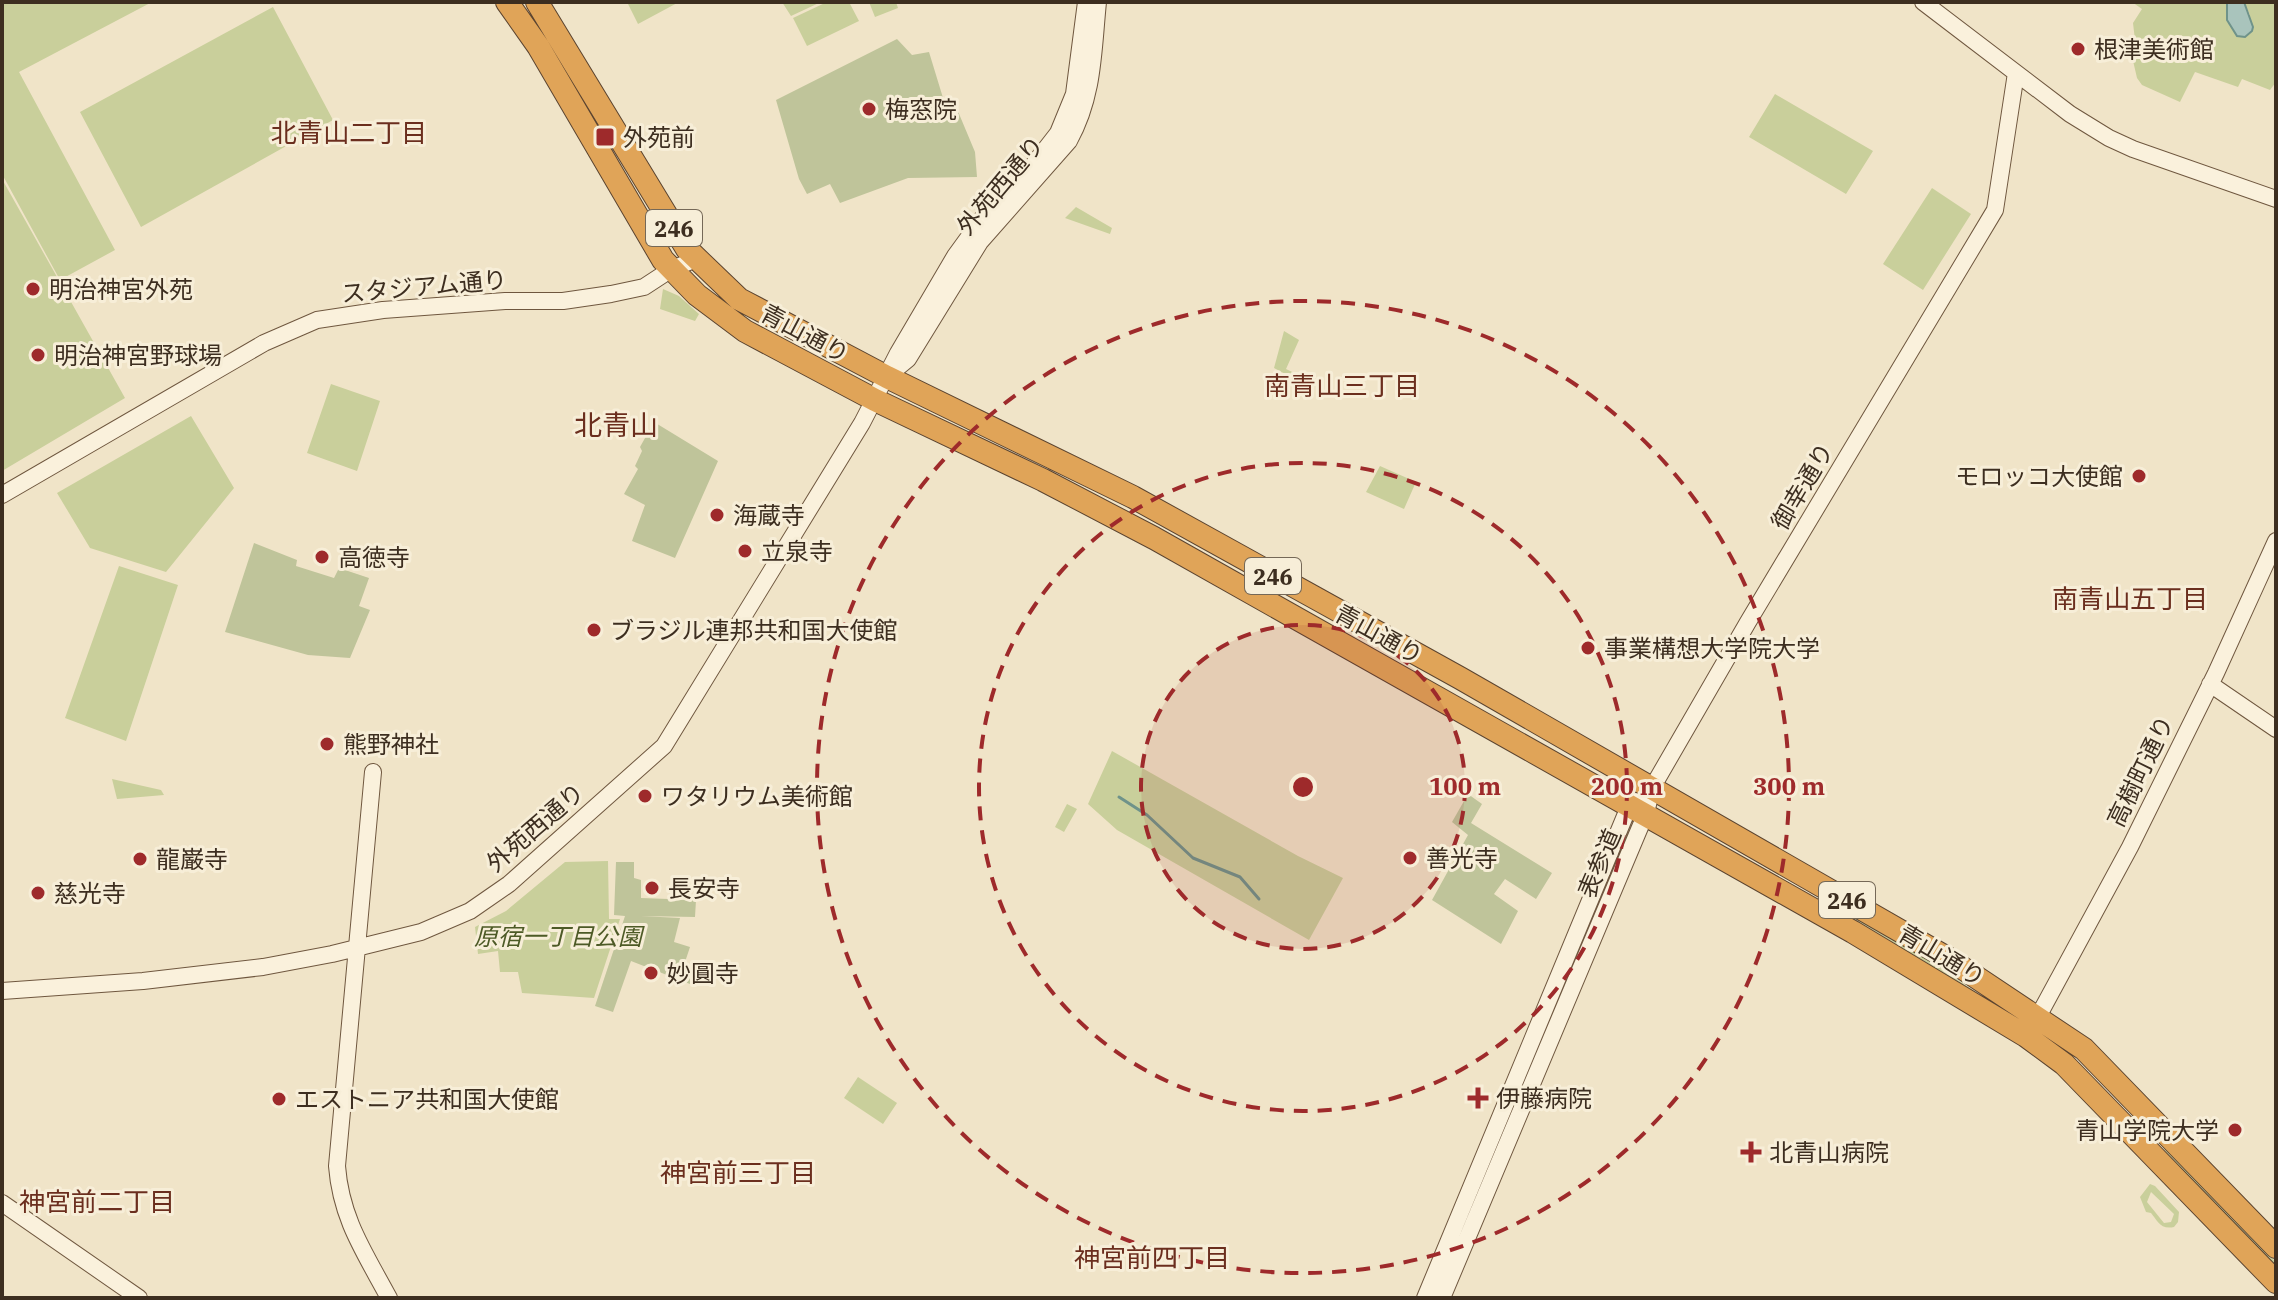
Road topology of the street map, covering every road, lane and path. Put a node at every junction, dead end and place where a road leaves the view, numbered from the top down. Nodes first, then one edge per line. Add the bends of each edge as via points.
1 (507, 2) edge
2 (537, 2) edge
3 (1086, 2) edge
4 (1098, 2) edge
5 (1923, 2) edge
6 (2016, 73) junction
7 (2276, 199) edge
8 (696, 259) junction
9 (670, 270) junction
10 (887, 377) junction
11 (875, 400) junction
12 (2, 495) edge
13 (2276, 541) edge
14 (1276, 578) junction
15 (1266, 602) junction
16 (2210, 684) junction
17 (2276, 729) edge
18 (373, 772) dead end
19 (1652, 788) junction
20 (1638, 809) junction
21 (357, 949) junction
22 (2, 991) edge
23 (2038, 1017) junction
24 (2026, 1036) junction
25 (2, 1203) edge
26 (2276, 1247) edge
27 (2276, 1282) edge
28 (139, 1298) edge
29 (389, 1298) edge
30 (1425, 1298) edge
31 (1442, 1298) edge

1 - 9 highway, 青山通り / 246
2 - 8 highway, 青山通り / 246
3 - 10 main road, 外苑西通り via 1066,119 955,256
4 - 10 main road, 外苑西通り via 1090,86 1074,132 980,242 908,359
5 - 6 main road
6 - 7 main road via 2109,138
6 - 19 main road, 御幸通り via 1995,210
8 - 9 main road, スタジアム通り
8 - 10 highway, 青山通り / 246 via 752,308
9 - 11 highway, 青山通り / 246 via 730,322
9 - 12 main road, スタジアム通り via 644,287 599,296 383,310 317,320 264,343
10 - 11 main road, 外苑西通り
10 - 14 highway, 青山通り / 246 via 1133,497
11 - 15 highway, 青山通り / 246 via 1043,480
11 - 21 main road, 外苑西通り via 664,746 535,863 470,911 421,932
13 - 16 main road, 高樹町通り
14 - 15 highway via 1279,592
14 - 19 highway, 青山通り / 246
15 - 20 highway, 青山通り / 246
16 - 17 main road
16 - 23 main road, 高樹町通り
18 - 21 main road
19 - 20 main road, 表参道
19 - 23 highway, 青山通り / 246 via 1949,959
20 - 24 highway, 青山通り / 246
20 - 30 main road, 表参道
20 - 31 main road, 表参道
21 - 22 main road, 外苑西通り via 203,975
21 - 29 main road via 338,1180 349,1225
23 - 24 main road, 高樹町通り
23 - 26 highway, 青山通り / 246 via 2084,1049
24 - 27 highway, 青山通り / 246 via 2064,1064
25 - 28 main road

